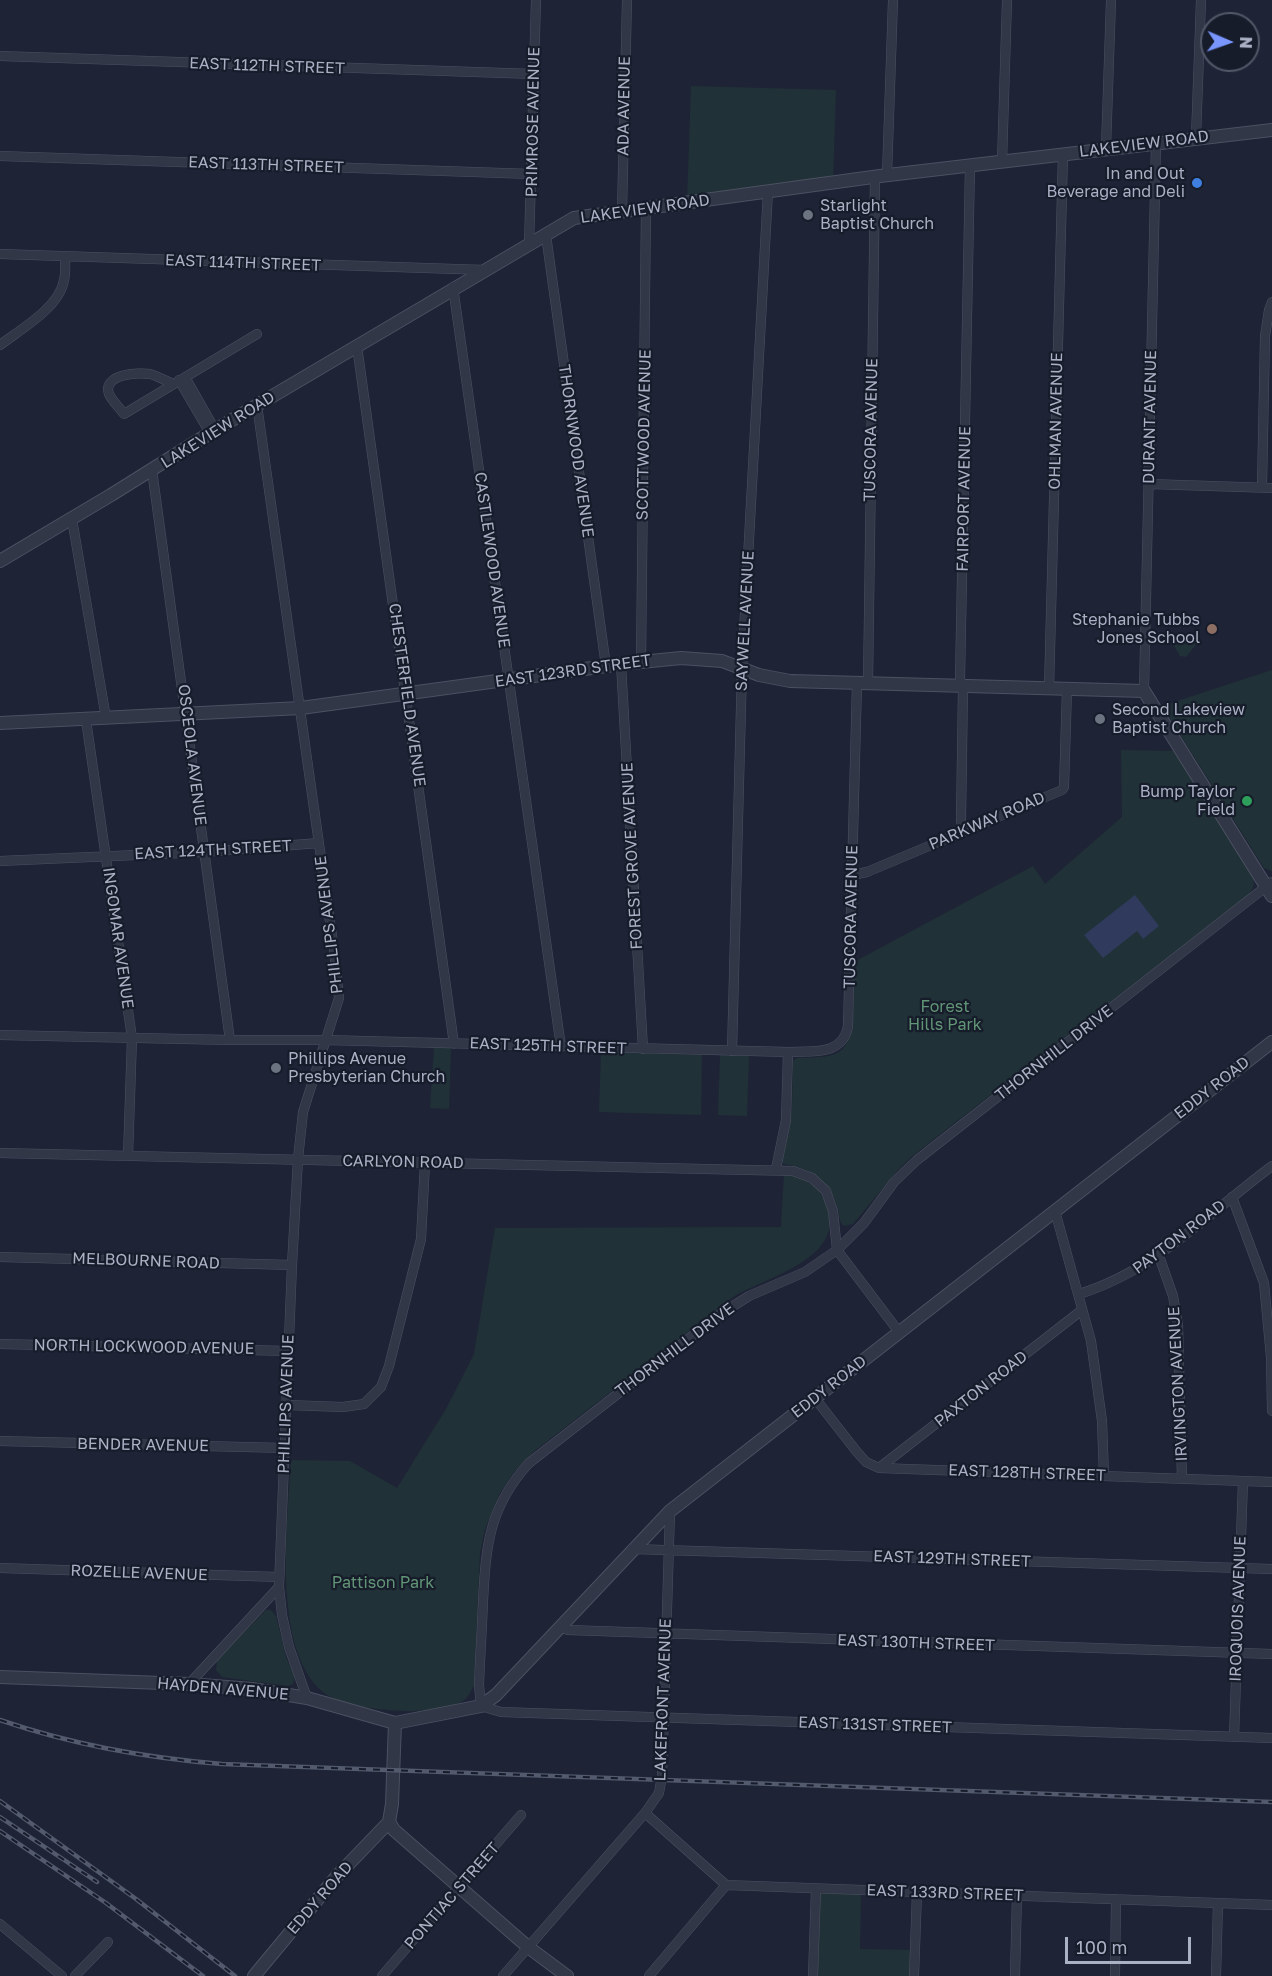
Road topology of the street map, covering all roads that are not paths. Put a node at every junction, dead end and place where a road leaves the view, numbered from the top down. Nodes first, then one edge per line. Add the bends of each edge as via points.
1 (536, 0) edge
2 (627, 0) edge
3 (893, 0) edge
4 (1007, 0) edge
5 (1111, 0) edge
6 (1201, 0) edge
7 (0, 56) edge
8 (534, 74) junction
9 (1272, 130) edge
10 (1196, 137) junction
11 (1156, 144) junction
12 (1106, 148) junction
13 (1063, 154) junction
14 (0, 156) edge
15 (1002, 162) junction
16 (970, 166) junction
17 (532, 174) junction
18 (881, 176) junction
19 (768, 191) junction
20 (646, 208) junction
21 (622, 212) junction
22 (546, 235) junction
23 (529, 245) junction
24 (0, 254) edge
25 (65, 257) junction
26 (486, 270) junction
27 (453, 287) junction
28 (1272, 302) edge
29 (257, 334) dead end
30 (0, 345) edge
31 (357, 346) junction
32 (179, 380) junction
33 (257, 405) junction
34 (212, 431) junction
35 (152, 470) junction
36 (1149, 484) junction
37 (1267, 487) edge
38 (72, 519) junction
39 (0, 561) edge
40 (641, 662) junction
41 (621, 664) junction
42 (606, 666) junction
43 (742, 668) junction
44 (509, 680) junction
45 (862, 684) junction
46 (963, 687) junction
47 (1049, 688) junction
48 (1067, 689) junction
49 (1144, 691) junction
50 (407, 695) junction
51 (301, 708) junction
52 (187, 714) junction
53 (106, 718) junction
54 (86, 720) junction
55 (0, 723) edge
56 (963, 831) junction
57 (319, 843) junction
58 (204, 852) junction
59 (106, 856) junction
60 (0, 861) edge
61 (852, 875) junction
62 (1270, 888) edge
63 (0, 1035) edge
64 (132, 1038) junction
65 (230, 1040) junction
66 (325, 1040) junction
67 (842, 1042) joint
68 (1272, 1042) edge
69 (454, 1044) junction
70 (561, 1047) junction
71 (643, 1049) junction
72 (732, 1051) junction
73 (788, 1052) junction
74 (0, 1153) edge
75 (128, 1156) junction
76 (298, 1159) junction
77 (425, 1163) junction
78 (1272, 1166) edge
79 (776, 1169) junction
80 (1232, 1197) junction
81 (1055, 1210) junction
82 (837, 1250) junction
83 (1159, 1256) junction
84 (0, 1257) edge
85 (292, 1265) junction
86 (1079, 1294) junction
87 (1082, 1310) junction
88 (899, 1332) junction
89 (0, 1344) edge
90 (289, 1351) junction
91 (814, 1397) junction
92 (287, 1405) junction
93 (1272, 1411) edge
94 (0, 1441) edge
95 (285, 1448) junction
96 (879, 1468) junction
97 (1104, 1476) junction
98 (1182, 1479) junction
99 (1243, 1481) junction
100 (1272, 1482) edge
101 (670, 1511) junction
102 (633, 1549) junction
103 (669, 1550) junction
104 (0, 1568) edge
105 (1240, 1568) junction
106 (1272, 1569) edge
107 (279, 1582) junction
108 (562, 1627) junction
109 (666, 1634) junction
110 (1237, 1654) junction
111 (1272, 1654) edge
112 (0, 1677) edge
113 (189, 1684) junction
114 (307, 1698) junction
115 (481, 1706) junction
116 (664, 1718) junction
117 (395, 1723) junction
118 (1234, 1737) junction
119 (1272, 1738) edge
120 (645, 1813) junction
121 (521, 1815) dead end
122 (389, 1822) junction
123 (726, 1885) junction
124 (459, 1887) junction
125 (816, 1889) junction
126 (917, 1892) junction
127 (1017, 1895) junction
128 (1116, 1899) junction
129 (1218, 1903) junction
130 (1272, 1905) edge
131 (0, 1924) edge
132 (108, 1942) dead end
133 (528, 1947) junction
134 (62, 1976) edge
135 (75, 1976) edge
136 (254, 1976) edge
137 (382, 1976) edge
138 (503, 1976) edge
139 (567, 1976) edge
140 (649, 1976) edge
141 (813, 1976) edge
142 (914, 1976) edge
143 (1015, 1976) edge
144 (1114, 1976) edge
145 (1216, 1976) edge

1 - 8 street, PRIMROSE AVENUE
2 - 21 street, ADA AVENUE
3 - 18 street, TUSCORA AVENUE
4 - 15 street
5 - 12 street
6 - 10 street
7 - 8 street, EAST 112TH STREET
8 - 17 street, PRIMROSE AVENUE
9 - 10 street, LAKEVIEW ROAD
10 - 11 street, LAKEVIEW ROAD
11 - 12 street, LAKEVIEW ROAD
11 - 36 street, DURANT AVENUE
12 - 13 street, LAKEVIEW ROAD
13 - 15 street, LAKEVIEW ROAD
13 - 47 street, OHLMAN AVENUE
14 - 17 street, EAST 113TH STREET
15 - 16 street, LAKEVIEW ROAD
16 - 18 street, LAKEVIEW ROAD
16 - 46 street, FAIRPORT AVENUE via 960,679
17 - 23 street, PRIMROSE AVENUE
18 - 19 street, LAKEVIEW ROAD
18 - 45 street, TUSCORA AVENUE
19 - 20 street, LAKEVIEW ROAD
19 - 43 street, SAYWELL AVENUE
20 - 21 street, LAKEVIEW ROAD
20 - 40 street, SCOTTWOOD AVENUE
21 - 22 street, LAKEVIEW ROAD via 573,218
22 - 23 street, LAKEVIEW ROAD
22 - 42 street, THORNWOOD AVENUE
23 - 26 street, LAKEVIEW ROAD
24 - 25 street, EAST 114TH STREET
25 - 26 street, EAST 114TH STREET
25 - 30 street via 64,281 50,307
26 - 27 street, LAKEVIEW ROAD
27 - 31 street, LAKEVIEW ROAD
27 - 44 street, CASTLEWOOD AVENUE
28 - 37 street via 1265,336
29 - 32 street
31 - 33 street, LAKEVIEW ROAD
31 - 50 street, CHESTERFIELD AVENUE
32 - 32 street via 124,414 110,395 114,379 124,374
32 - 34 street
33 - 34 street, LAKEVIEW ROAD
33 - 51 street, PHILLIPS AVENUE
34 - 35 street, LAKEVIEW ROAD
35 - 38 street, LAKEVIEW ROAD
35 - 52 street, OSCEOLA AVENUE
36 - 37 street
36 - 49 street, DURANT AVENUE
38 - 39 street, LAKEVIEW ROAD
38 - 53 street
40 - 41 street, EAST 123RD STREET
40 - 43 street, EAST 123RD STREET via 703,658
41 - 42 street, EAST 123RD STREET
41 - 71 street, FOREST GROVE AVENUE
42 - 44 street, EAST 123RD STREET
43 - 45 street, EAST 123RD STREET via 790,681
43 - 72 street, SAYWELL AVENUE
44 - 50 street, EAST 123RD STREET
44 - 70 street, CASTLEWOOD AVENUE
45 - 46 street, EAST 123RD STREET
45 - 61 street, TUSCORA AVENUE
46 - 47 street, EAST 123RD STREET
46 - 56 street, FAIRPORT AVENUE
47 - 48 street, EAST 123RD STREET
48 - 49 street, EAST 123RD STREET
48 - 56 street, PARKWAY ROAD via 1064,787
49 - 62 street
50 - 51 street, EAST 123RD STREET
50 - 69 street, CHESTERFIELD AVENUE
51 - 52 street, EAST 123RD STREET
51 - 57 street, PHILLIPS AVENUE
52 - 53 street, EAST 123RD STREET
52 - 58 street, OSCEOLA AVENUE
53 - 54 street, EAST 123RD STREET
54 - 55 street, EAST 123RD STREET
54 - 59 street, INGOMAR AVENUE
56 - 61 street, PARKWAY ROAD
57 - 58 street, EAST 124TH STREET
57 - 66 street, PHILLIPS AVENUE via 339,998
58 - 59 street, EAST 124TH STREET
58 - 65 street, OSCEOLA AVENUE
59 - 60 street, EAST 124TH STREET
59 - 64 street, INGOMAR AVENUE
61 - 67 street, TUSCORA AVENUE via 848,1026
62 - 82 street, THORNHILL DRIVE via 917,1160
63 - 64 street, EAST 125TH STREET
64 - 65 street, EAST 125TH STREET
64 - 75 street, INGOMAR AVENUE
65 - 66 street, EAST 125TH STREET
66 - 69 street, EAST 125TH STREET
66 - 76 street, PHILLIPS AVENUE via 303,1112
67 - 73 street, EAST 125TH STREET via 823,1051
68 - 81 street, EDDY ROAD
69 - 70 street, EAST 125TH STREET
70 - 71 street, EAST 125TH STREET
71 - 72 street, EAST 125TH STREET
72 - 73 street, EAST 125TH STREET
73 - 79 street via 786,1120
74 - 75 street, CARLYON ROAD
75 - 76 street, CARLYON ROAD
76 - 77 street, CARLYON ROAD
76 - 85 street, PHILLIPS AVENUE
77 - 79 street, CARLYON ROAD
77 - 92 street via 421,1239 392,1358 381,1387 364,1404
78 - 80 street, PAYTON ROAD
79 - 82 street, CARLYON ROAD via 806,1174 818,1183 830,1199
80 - 83 street, PAYTON ROAD
80 - 93 street via 1264,1283
81 - 86 street
81 - 88 street, EDDY ROAD
82 - 88 street
82 - 115 street, THORNHILL DRIVE via 805,1272 749,1296 718,1315 540,1453 519,1475 501,1504 487,1546
83 - 86 street, PAYTON ROAD via 1105,1286
83 - 98 street, IRVINGTON AVENUE via 1178,1325
84 - 85 street, MELBOURNE ROAD
85 - 90 street, PHILLIPS AVENUE
86 - 87 street
87 - 96 street, PAXTON ROAD
87 - 97 street via 1091,1341 1102,1421
88 - 91 street, EDDY ROAD
89 - 90 street, NORTH LOCKWOOD AVENUE
90 - 92 street, PHILLIPS AVENUE
91 - 96 street via 861,1457
91 - 101 street, EDDY ROAD
92 - 95 street, PHILLIPS AVENUE
94 - 95 street, BENDER AVENUE
95 - 107 street, PHILLIPS AVENUE
96 - 97 street, EAST 128TH STREET
97 - 98 street, EAST 128TH STREET
98 - 99 street, EAST 128TH STREET
99 - 100 street, EAST 128TH STREET
99 - 105 street, IROQUOIS AVENUE
101 - 102 street, EDDY ROAD
101 - 103 street, LAKEFRONT AVENUE
102 - 103 street, EAST 129TH STREET
102 - 108 street, EDDY ROAD
103 - 105 street, EAST 129TH STREET
103 - 109 street, LAKEFRONT AVENUE
104 - 107 street, ROZELLE AVENUE
105 - 106 street, EAST 129TH STREET
105 - 110 street, IROQUOIS AVENUE
107 - 113 street
107 - 114 street, PHILLIPS AVENUE via 285,1631
108 - 109 street, EAST 130TH STREET
108 - 115 street, EDDY ROAD
109 - 110 street, EAST 130TH STREET
109 - 116 street, LAKEFRONT AVENUE
110 - 111 street, EAST 130TH STREET
110 - 118 street, IROQUOIS AVENUE
112 - 113 street, HAYDEN AVENUE
113 - 114 street, HAYDEN AVENUE
114 - 117 street, HAYDEN AVENUE
115 - 116 street, EAST 131ST STREET via 501,1712
115 - 117 street, EDDY ROAD
116 - 118 street, EAST 131ST STREET
116 - 120 street, LAKEFRONT AVENUE via 661,1787
117 - 122 street
118 - 119 street, EAST 131ST STREET
120 - 123 street
120 - 133 street, LAKEFRONT AVENUE
121 - 124 street, PONTIAC STREET
122 - 124 street
122 - 136 street, EDDY ROAD via 337,1876
123 - 125 street, EAST 133RD STREET
123 - 140 street
124 - 133 street
124 - 137 street, PONTIAC STREET
125 - 126 street, EAST 133RD STREET
125 - 141 street
126 - 127 street, EAST 133RD STREET
126 - 142 street
127 - 128 street, EAST 133RD STREET
127 - 143 street
128 - 129 street, EAST 133RD STREET
128 - 144 street
129 - 130 street, EAST 133RD STREET
129 - 145 street
131 - 134 street
132 - 135 street
133 - 138 street, LAKEFRONT AVENUE
133 - 139 street

